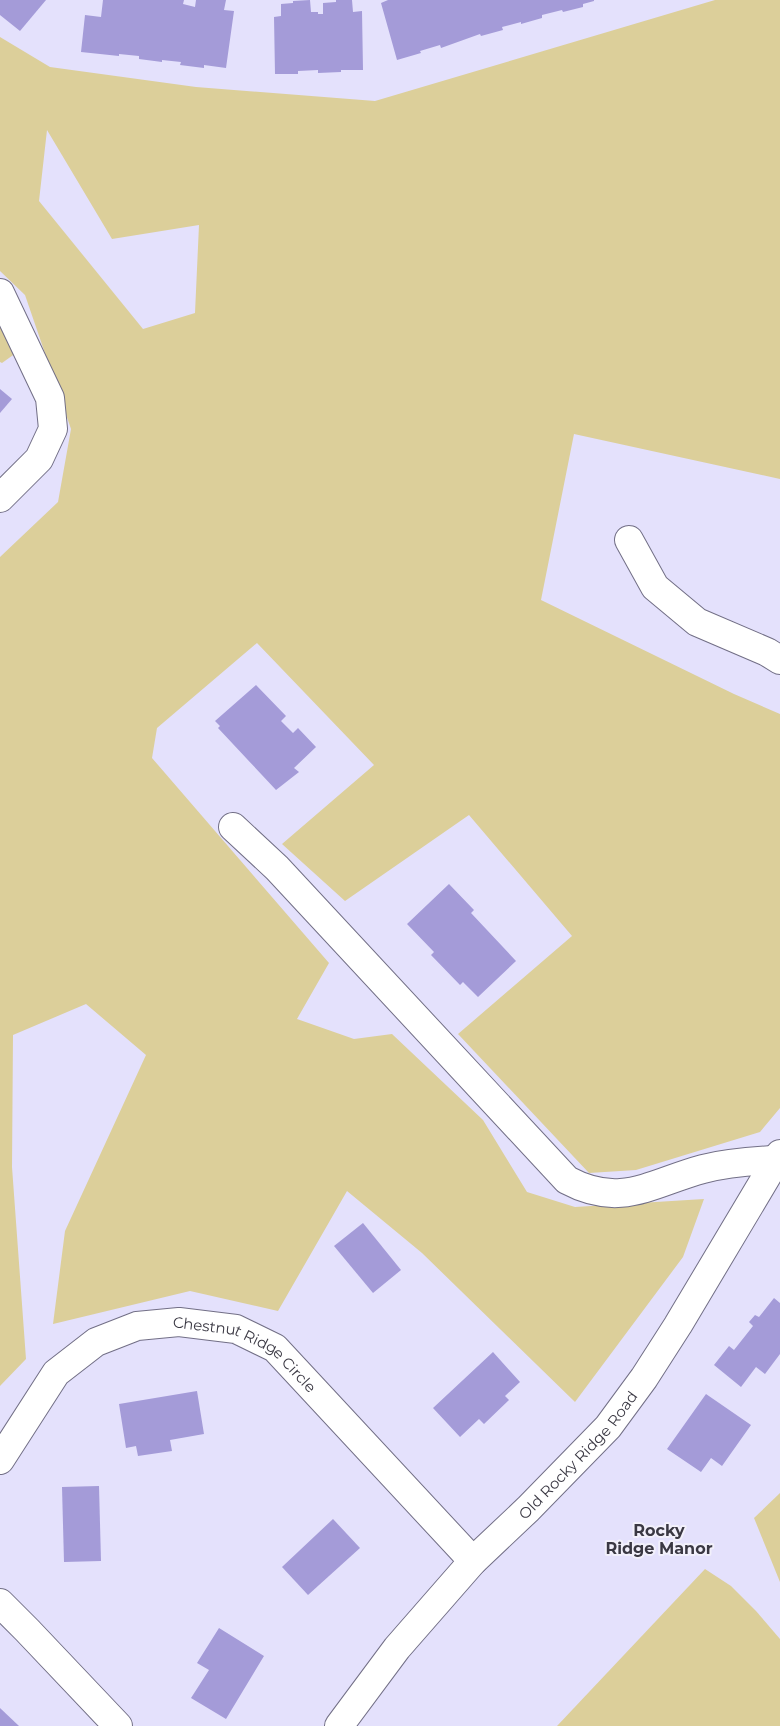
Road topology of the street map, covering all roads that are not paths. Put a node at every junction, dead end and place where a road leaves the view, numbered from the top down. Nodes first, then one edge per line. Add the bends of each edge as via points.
1 (0, 293) edge
2 (0, 498) edge
3 (629, 540) dead end
4 (780, 660) edge
5 (233, 827) dead end
6 (778, 1157) edge
7 (0, 1460) edge
8 (473, 1561) junction
9 (0, 1603) edge
10 (118, 1726) edge
11 (339, 1726) edge

1 - 2 street via 50,398 53,429 38,459
3 - 4 street via 654,587 697,622
5 - 6 street via 284,875 567,1180 595,1191 633,1192 704,1169
6 - 8 street, Old Rocky Ridge Road via 678,1326 613,1420
7 - 8 street, Chestnut Ridge Circle via 56,1373 96,1342 137,1326 179,1322 236,1329 276,1348
8 - 11 street, Old Rocky Ridge Road via 397,1648
9 - 10 street

